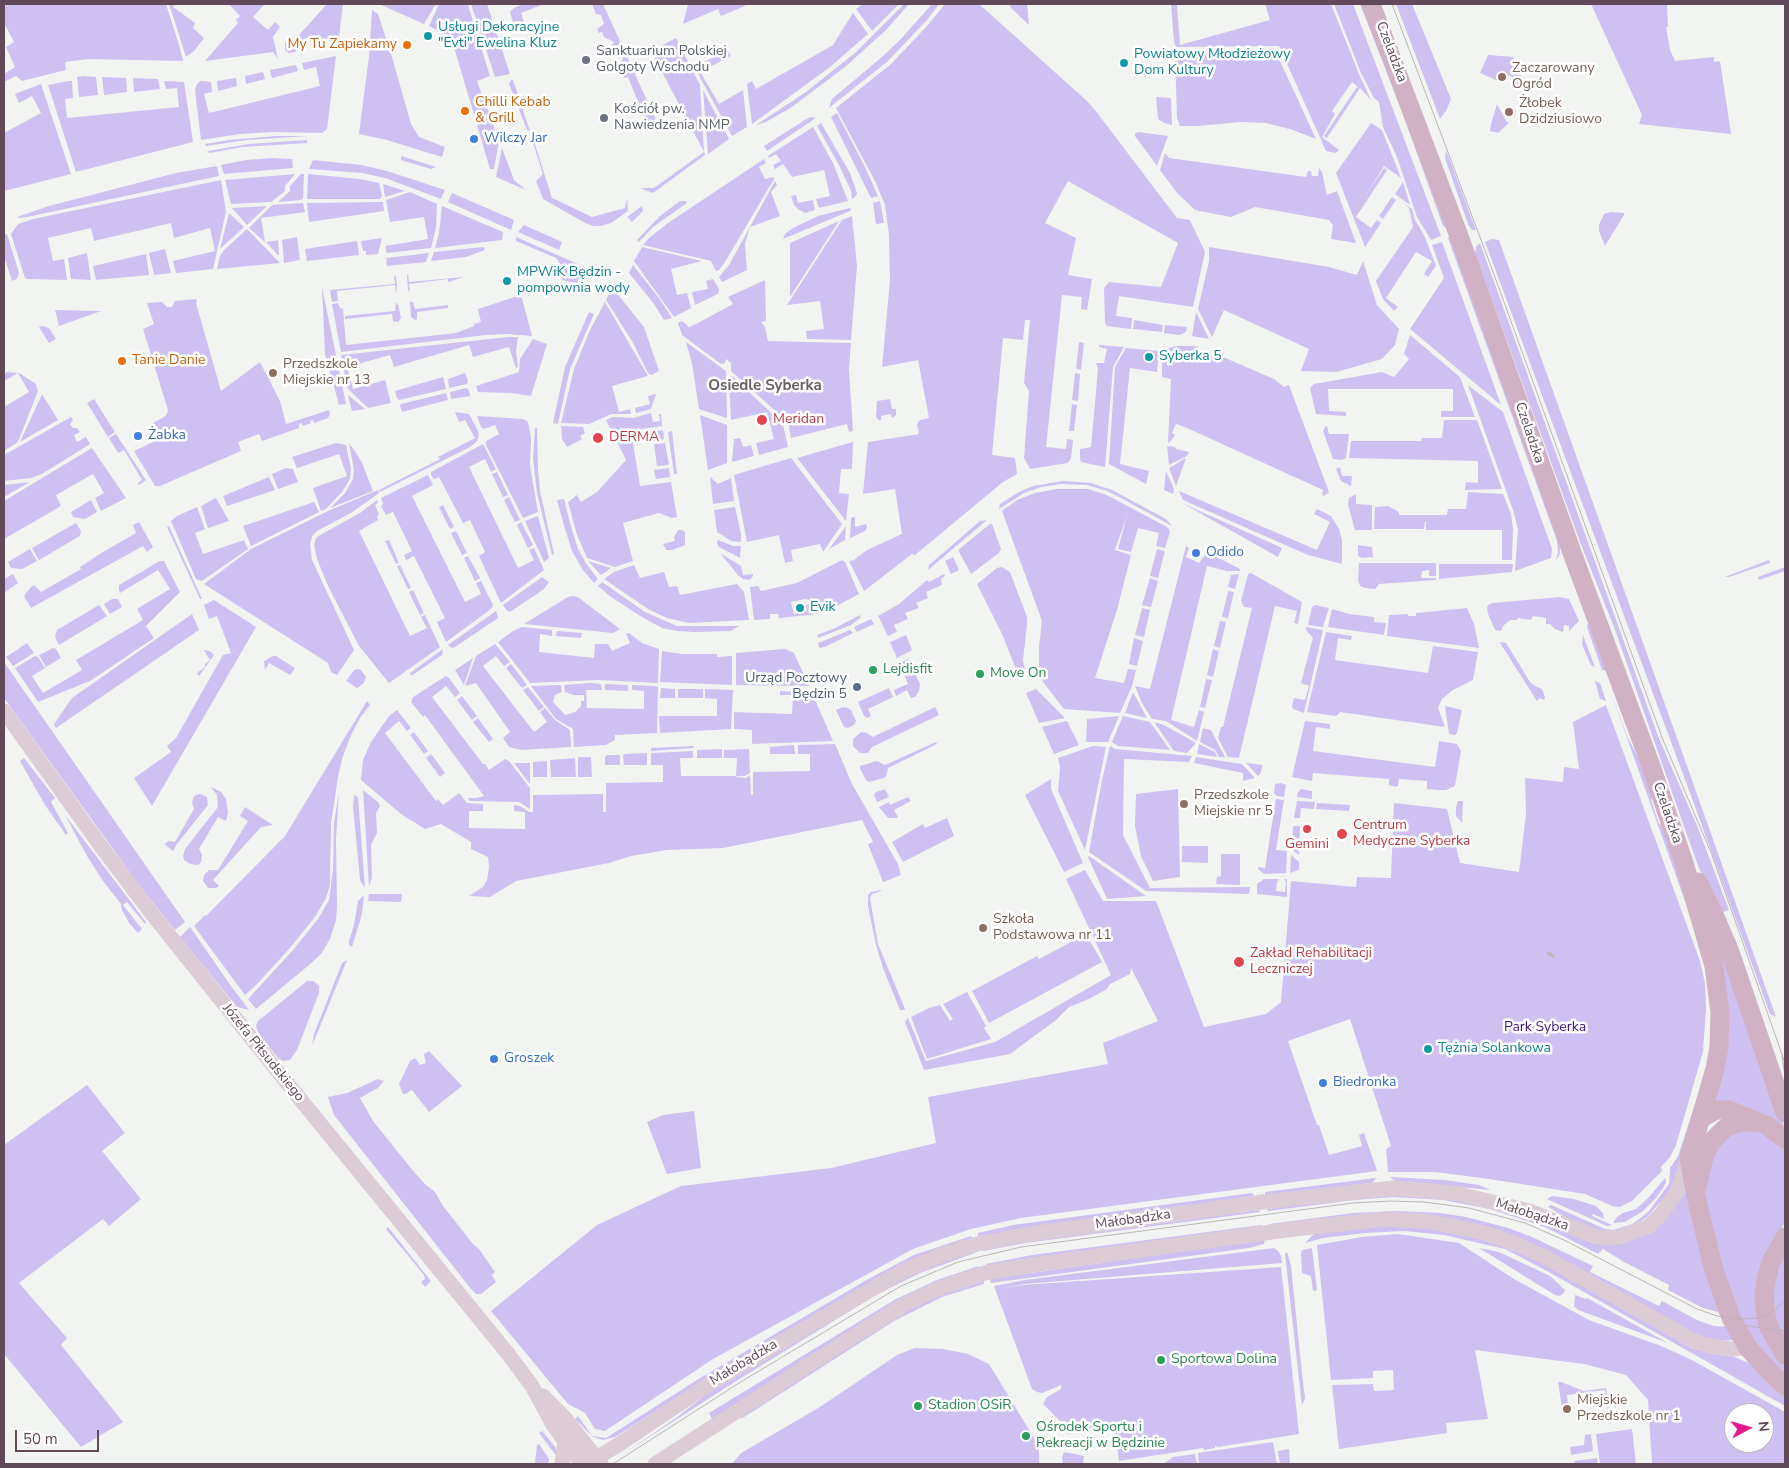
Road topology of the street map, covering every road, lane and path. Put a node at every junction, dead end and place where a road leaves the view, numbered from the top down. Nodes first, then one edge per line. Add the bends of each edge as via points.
1 (1372, 4) edge
2 (4, 711) edge
3 (1684, 863) junction
4 (1785, 1113) edge
5 (1702, 1118) junction
6 (1755, 1122) junction
7 (1785, 1139) edge
8 (1689, 1158) junction
9 (1695, 1192) junction
10 (1785, 1237) edge
11 (1748, 1348) junction
12 (1785, 1355) edge
13 (1785, 1386) edge
14 (571, 1438) junction
15 (618, 1445) junction
16 (595, 1462) edge
17 (562, 1464) edge
18 (582, 1464) edge
19 (654, 1464) edge

1 - 3 main road, Czeladzka via 1459,235
2 - 14 street, Józefa Piłsudskiego via 148,910 500,1342 532,1386 550,1418
3 - 4 main road, Czeladzka via 1699,884 1721,931
3 - 5 main road, Czeladzka via 1714,966 1720,1012 1719,1046
5 - 6 main road via 1716,1110 1729,1110
5 - 8 main road, Czeladzka
6 - 7 main road via 1773,1129
6 - 9 main road via 1724,1129 1712,1141 1705,1154
8 - 9 main road
8 - 15 street, Małobądzka via 1678,1190 1662,1213 1649,1226 1620,1237 1597,1237 1517,1208 1469,1196 1393,1188 1023,1235 978,1244 901,1272 700,1390
9 - 11 main road via 1723,1297
10 - 12 main road via 1770,1264 1764,1297 1770,1328
11 - 13 main road
11 - 19 street via 1731,1349 1694,1342 1545,1257 1512,1242 1456,1226 1385,1219 1039,1264 985,1273 943,1287 909,1302 860,1332
14 - 15 street
14 - 16 street, Józefa Piłsudskiego
14 - 17 street
14 - 18 street, Józefa Piłsudskiego
15 - 16 street, Małobądzka

